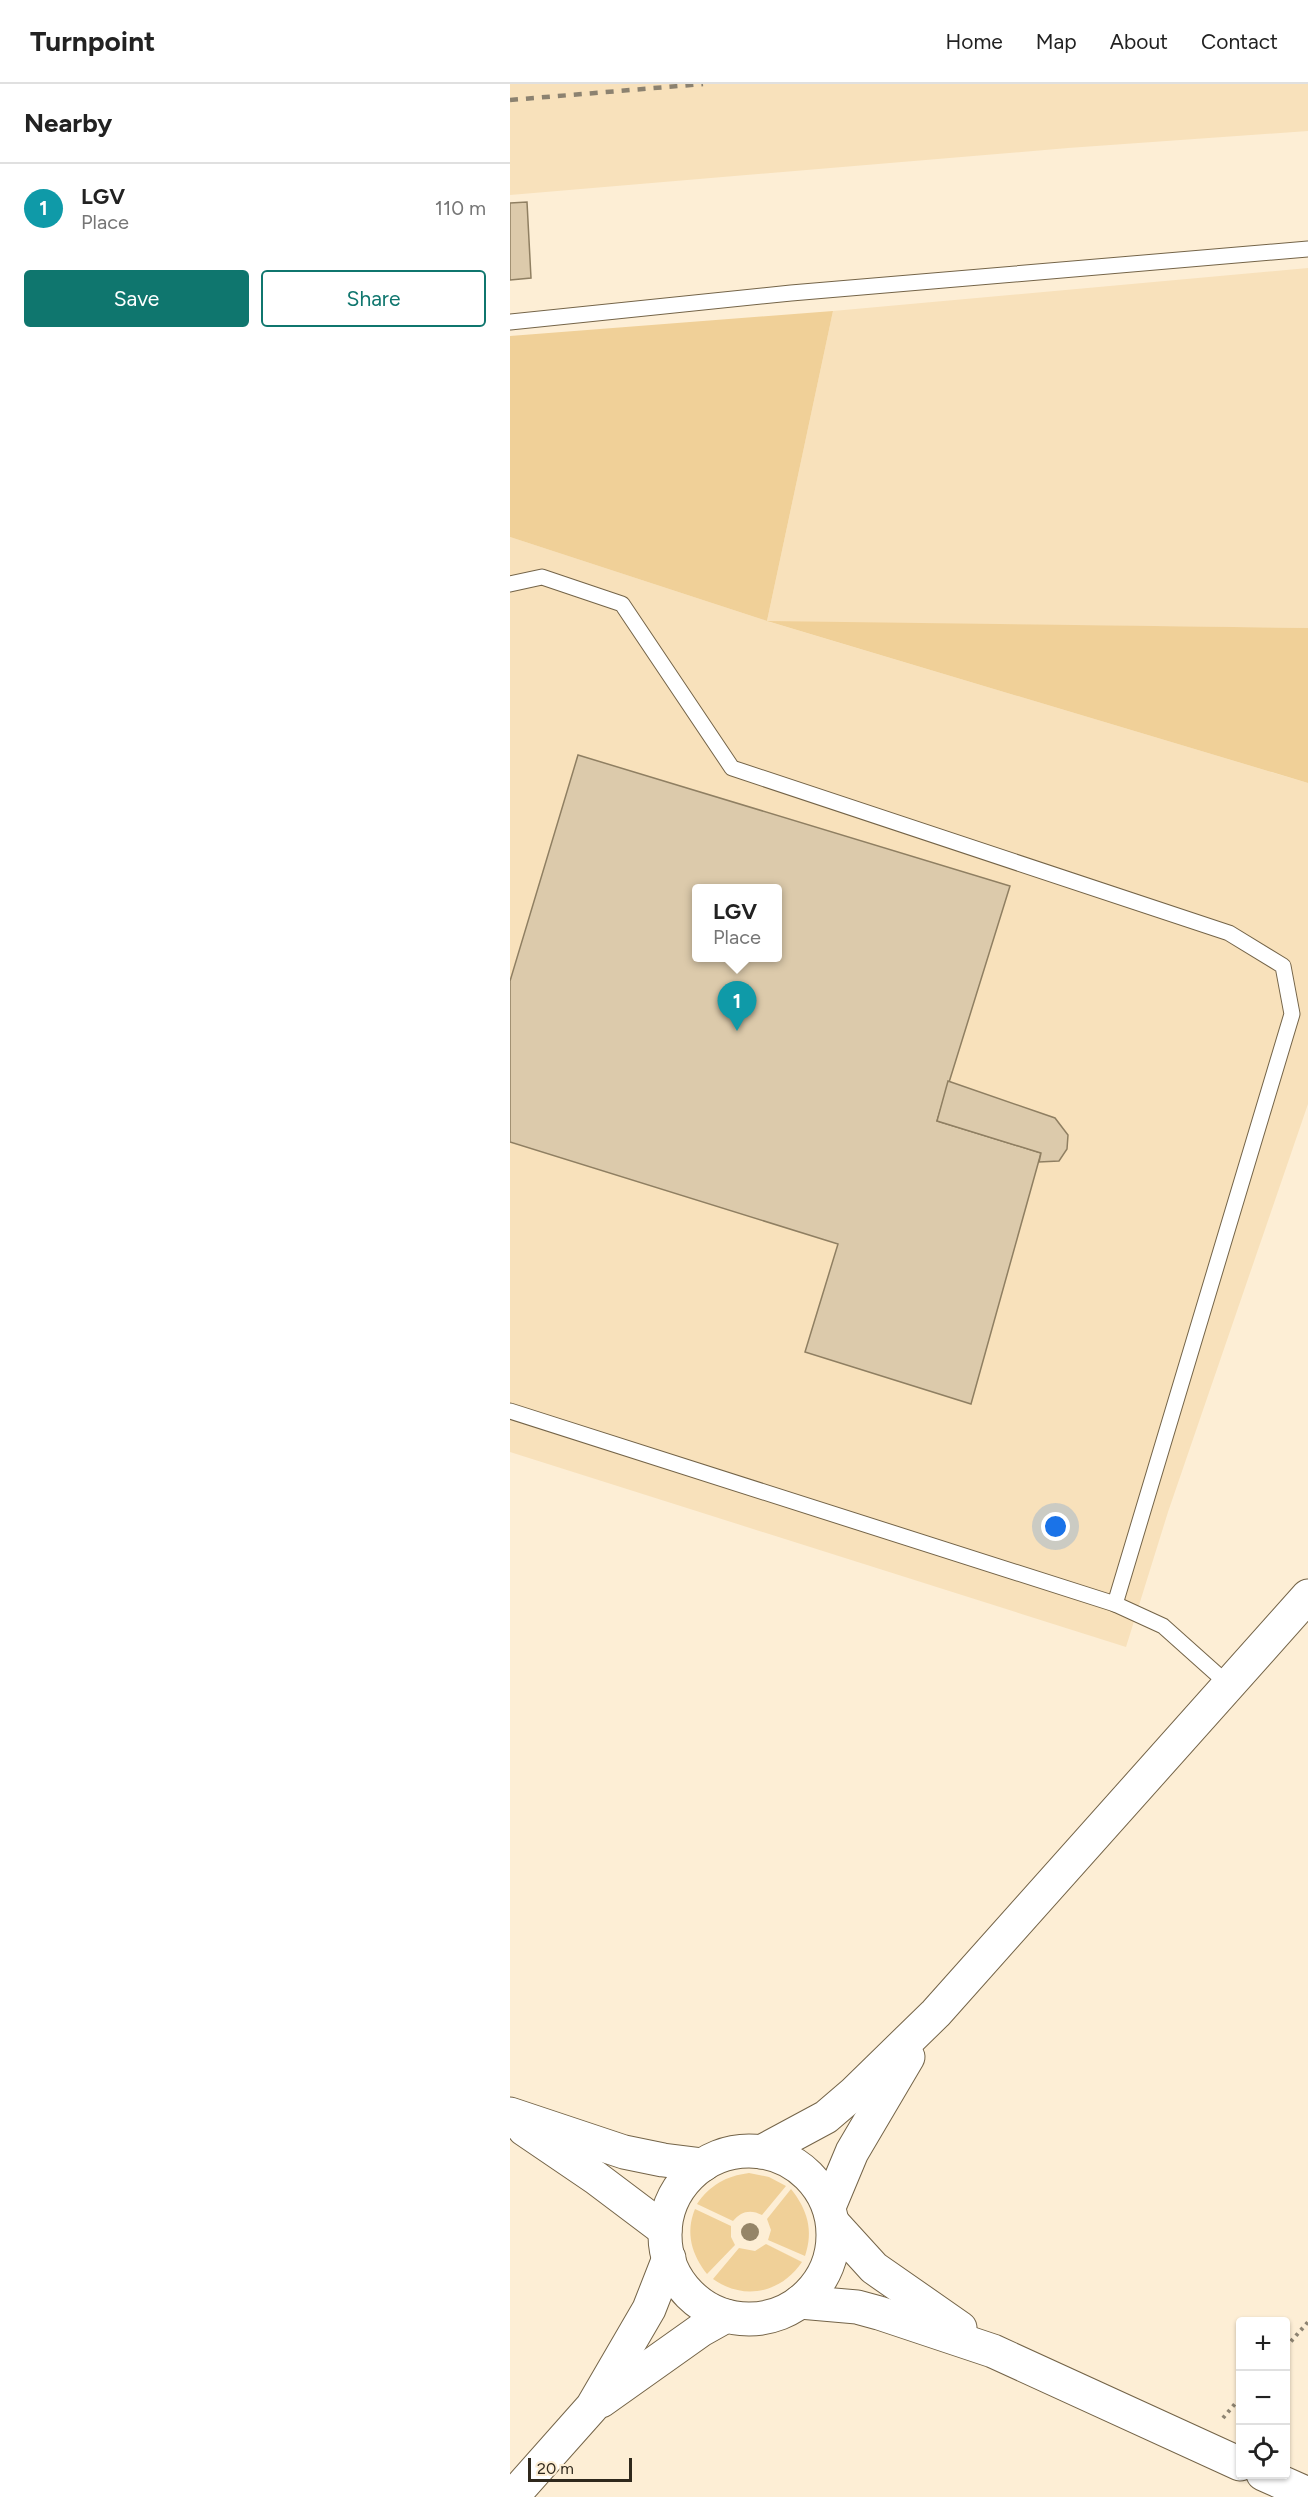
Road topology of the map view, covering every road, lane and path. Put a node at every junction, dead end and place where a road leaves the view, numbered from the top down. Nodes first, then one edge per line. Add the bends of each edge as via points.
1 (1308, 249) edge
2 (510, 322) edge
3 (510, 584) edge
4 (510, 1411) edge
5 (1308, 1596) edge
6 (1115, 1604) junction
7 (1229, 1685) junction
8 (936, 2013) junction
9 (510, 2114) edge
10 (510, 2119) edge
11 (761, 2152) junction
12 (703, 2165) junction
13 (831, 2215) junction
14 (667, 2244) junction
15 (800, 2302) junction
16 (726, 2316) junction
17 (1308, 2322) edge
18 (1290, 2342) edge
19 (993, 2351) junction
20 (592, 2407) junction
21 (1236, 2462) edge
22 (1272, 2479) edge
23 (1308, 2494) edge
24 (512, 2497) edge

1 - 2 lane via 791,293
3 - 6 lane via 542,577 622,604 732,768 1229,933 1284,966 1292,1014
4 - 6 lane
5 - 7 main road
6 - 7 lane via 1162,1626
7 - 8 main road
8 - 11 main road via 826,2117
8 - 13 main road via 852,2152
9 - 12 main road via 624,2152
10 - 14 main road via 596,2178
11 - 12 main road via 734,2152
11 - 13 main road via 784,2158 812,2178
12 - 14 main road via 679,2189 668,2215
13 - 15 main road via 831,2257 814,2288
13 - 19 main road via 874,2268
14 - 16 main road via 673,2272 691,2295
14 - 20 main road via 649,2309
15 - 16 main road via 763,2317
15 - 19 main road via 857,2307
16 - 20 main road
17 - 18 path
19 - 21 main road
20 - 24 main road
22 - 23 main road

